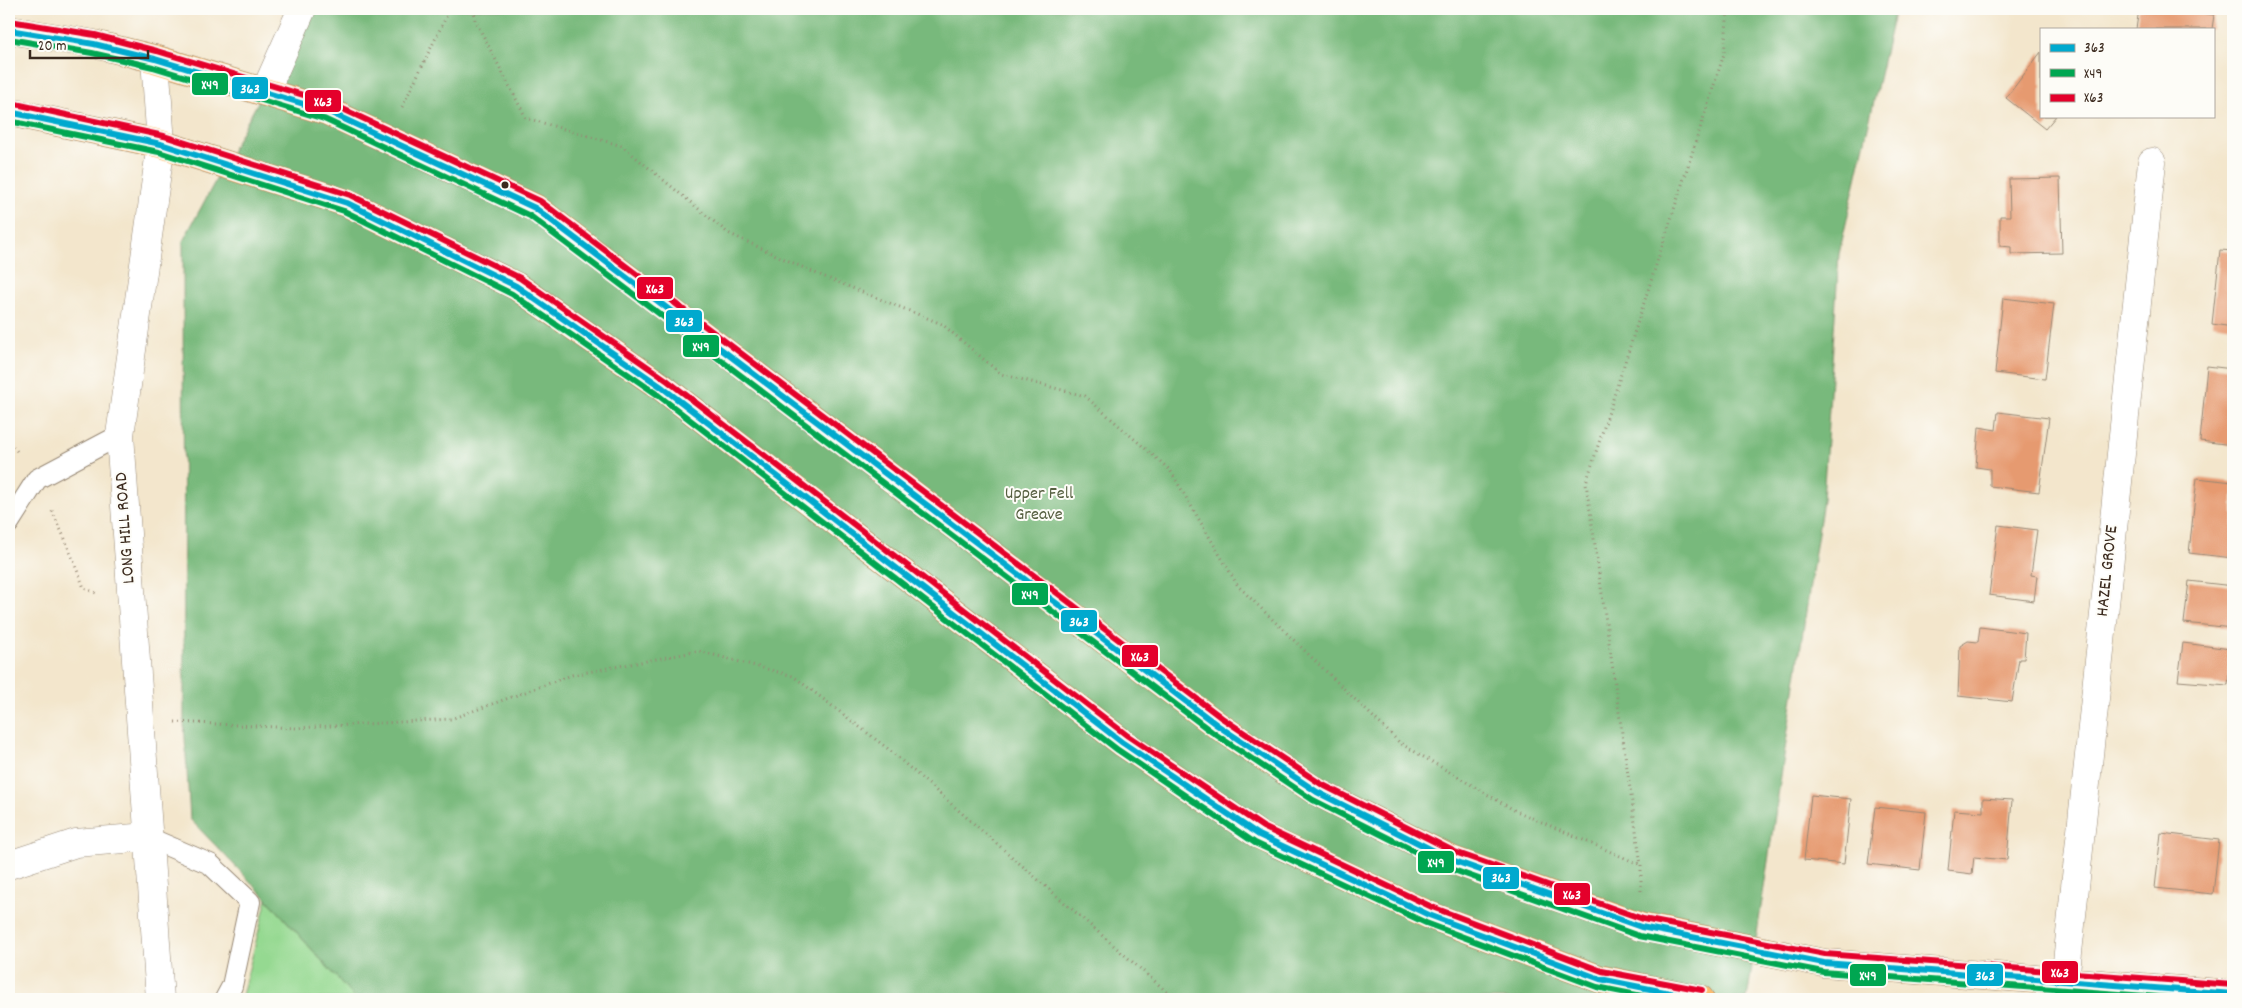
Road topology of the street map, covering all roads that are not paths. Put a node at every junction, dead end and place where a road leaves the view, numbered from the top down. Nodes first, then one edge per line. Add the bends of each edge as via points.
1 (302, 9) edge
2 (9, 30) edge
3 (155, 59) junction
4 (264, 92) junction
5 (9, 112) edge
6 (161, 144) junction
7 (2152, 162) dead end
8 (120, 435) junction
9 (9, 523) edge
10 (147, 837) junction
11 (9, 865) edge
12 (2065, 981) junction
13 (2233, 994) edge
14 (160, 999) edge
15 (225, 999) edge
16 (1700, 999) edge

1 - 4 street
2 - 3 main road via 94,44
3 - 4 main road
3 - 6 street, LONG HILL ROAD
4 - 12 main road via 327,111 535,208 1217,724 1318,792 1452,860 1641,927 1824,963
5 - 6 main road
6 - 8 street, LONG HILL ROAD
6 - 16 main road via 347,203 516,286 663,388 1124,743 1259,836 1438,919 1600,979
7 - 12 street, HAZEL GROVE
8 - 9 lane via 37,480
8 - 10 street, LONG HILL ROAD
10 - 11 street via 76,843
10 - 14 street, LONG HILL ROAD
10 - 15 lane via 210,864 250,902 232,986
12 - 13 main road

